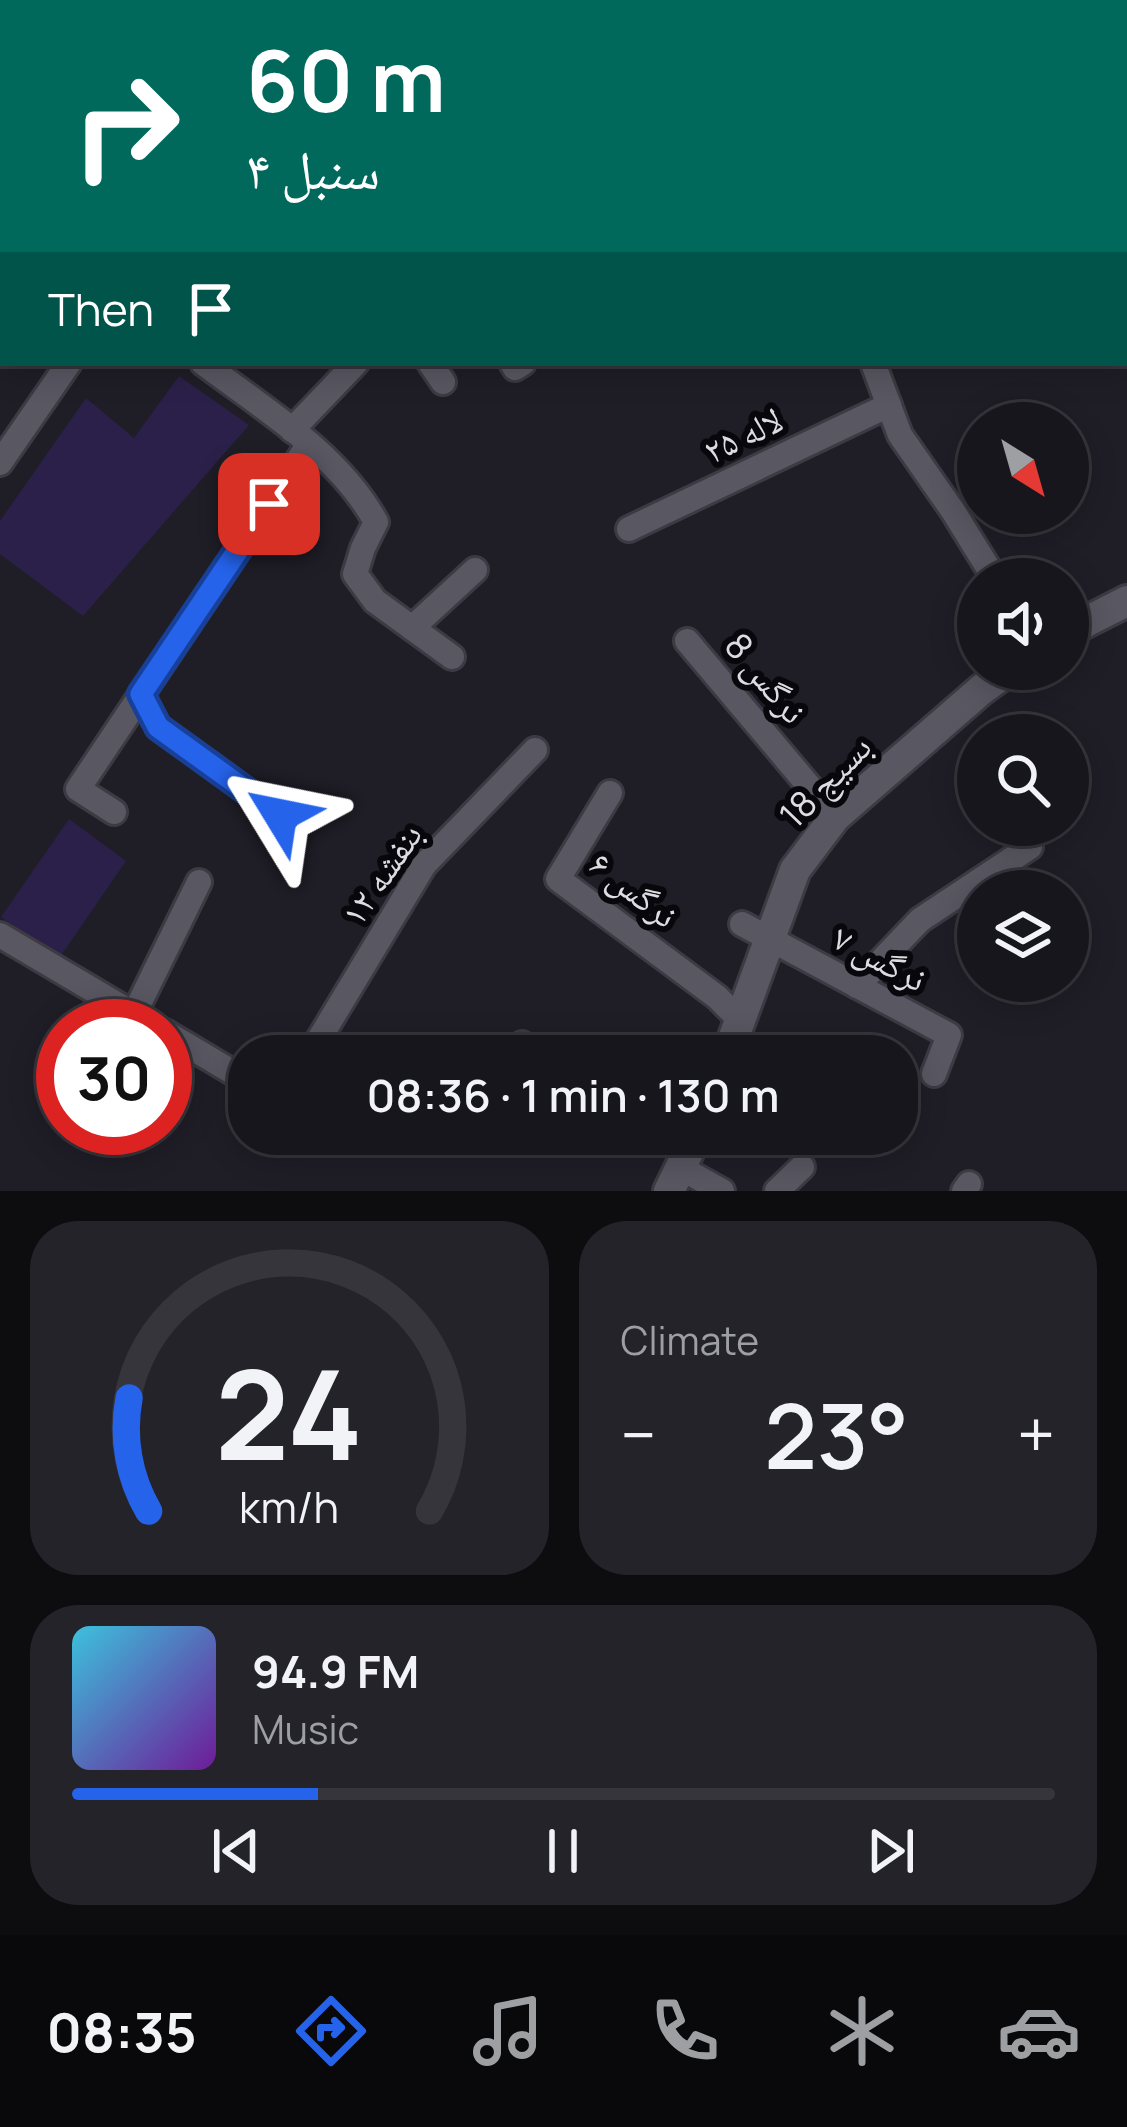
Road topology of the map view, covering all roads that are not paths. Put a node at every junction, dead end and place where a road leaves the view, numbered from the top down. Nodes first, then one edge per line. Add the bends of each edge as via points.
1 (66, 366) edge
2 (207, 366) edge
3 (354, 366) edge
4 (874, 366) edge
5 (889, 405) junction
6 (300, 437) junction
7 (0, 463) edge
8 (629, 530) dead end
9 (982, 558) edge
10 (475, 569) dead end
11 (1124, 610) edge
12 (1089, 623) edge
13 (412, 628) junction
14 (687, 641) dead end
15 (452, 657) dead end
16 (983, 690) edge
17 (141, 694) junction
18 (535, 750) dead end
19 (610, 793) dead end
20 (114, 812) dead end
21 (280, 815) dead end
22 (836, 817) junction
23 (1030, 847) dead end
24 (199, 882) dead end
25 (755, 932) junction
26 (0, 934) edge
27 (856, 986) junction
28 (109, 999) edge
29 (152, 999) edge
30 (740, 1020) junction
31 (322, 1035) edge
32 (735, 1035) edge
33 (192, 1048) edge
34 (228, 1070) edge
35 (934, 1074) dead end
36 (802, 1167) dead end
37 (675, 1179) edge
38 (722, 1191) edge
39 (777, 1191) edge

1 - 7 street
2 - 6 street
3 - 6 street
4 - 5 street
5 - 8 street, لاله ۲۵
5 - 9 street via 900,435
6 - 13 street via 361,494 376,522 355,574
6 - 17 street
10 - 13 street
11 - 12 street
13 - 15 street
14 - 22 street, نرگس 8
16 - 22 street, بسیج 18
17 - 20 street via 78,789
17 - 21 street via 158,727
18 - 31 street, بنفشه ۱۲ via 424,865
19 - 30 street, نرگس ۶ via 558,879
22 - 25 street, بسیج 18
23 - 27 street via 920,920
24 - 29 street
25 - 27 street, نرگس ۷
25 - 30 street, بسیج 18
26 - 28 street
27 - 35 street, نرگس ۷ via 949,1035
30 - 32 street, بسیج 18
33 - 34 street
36 - 39 street
37 - 38 street

